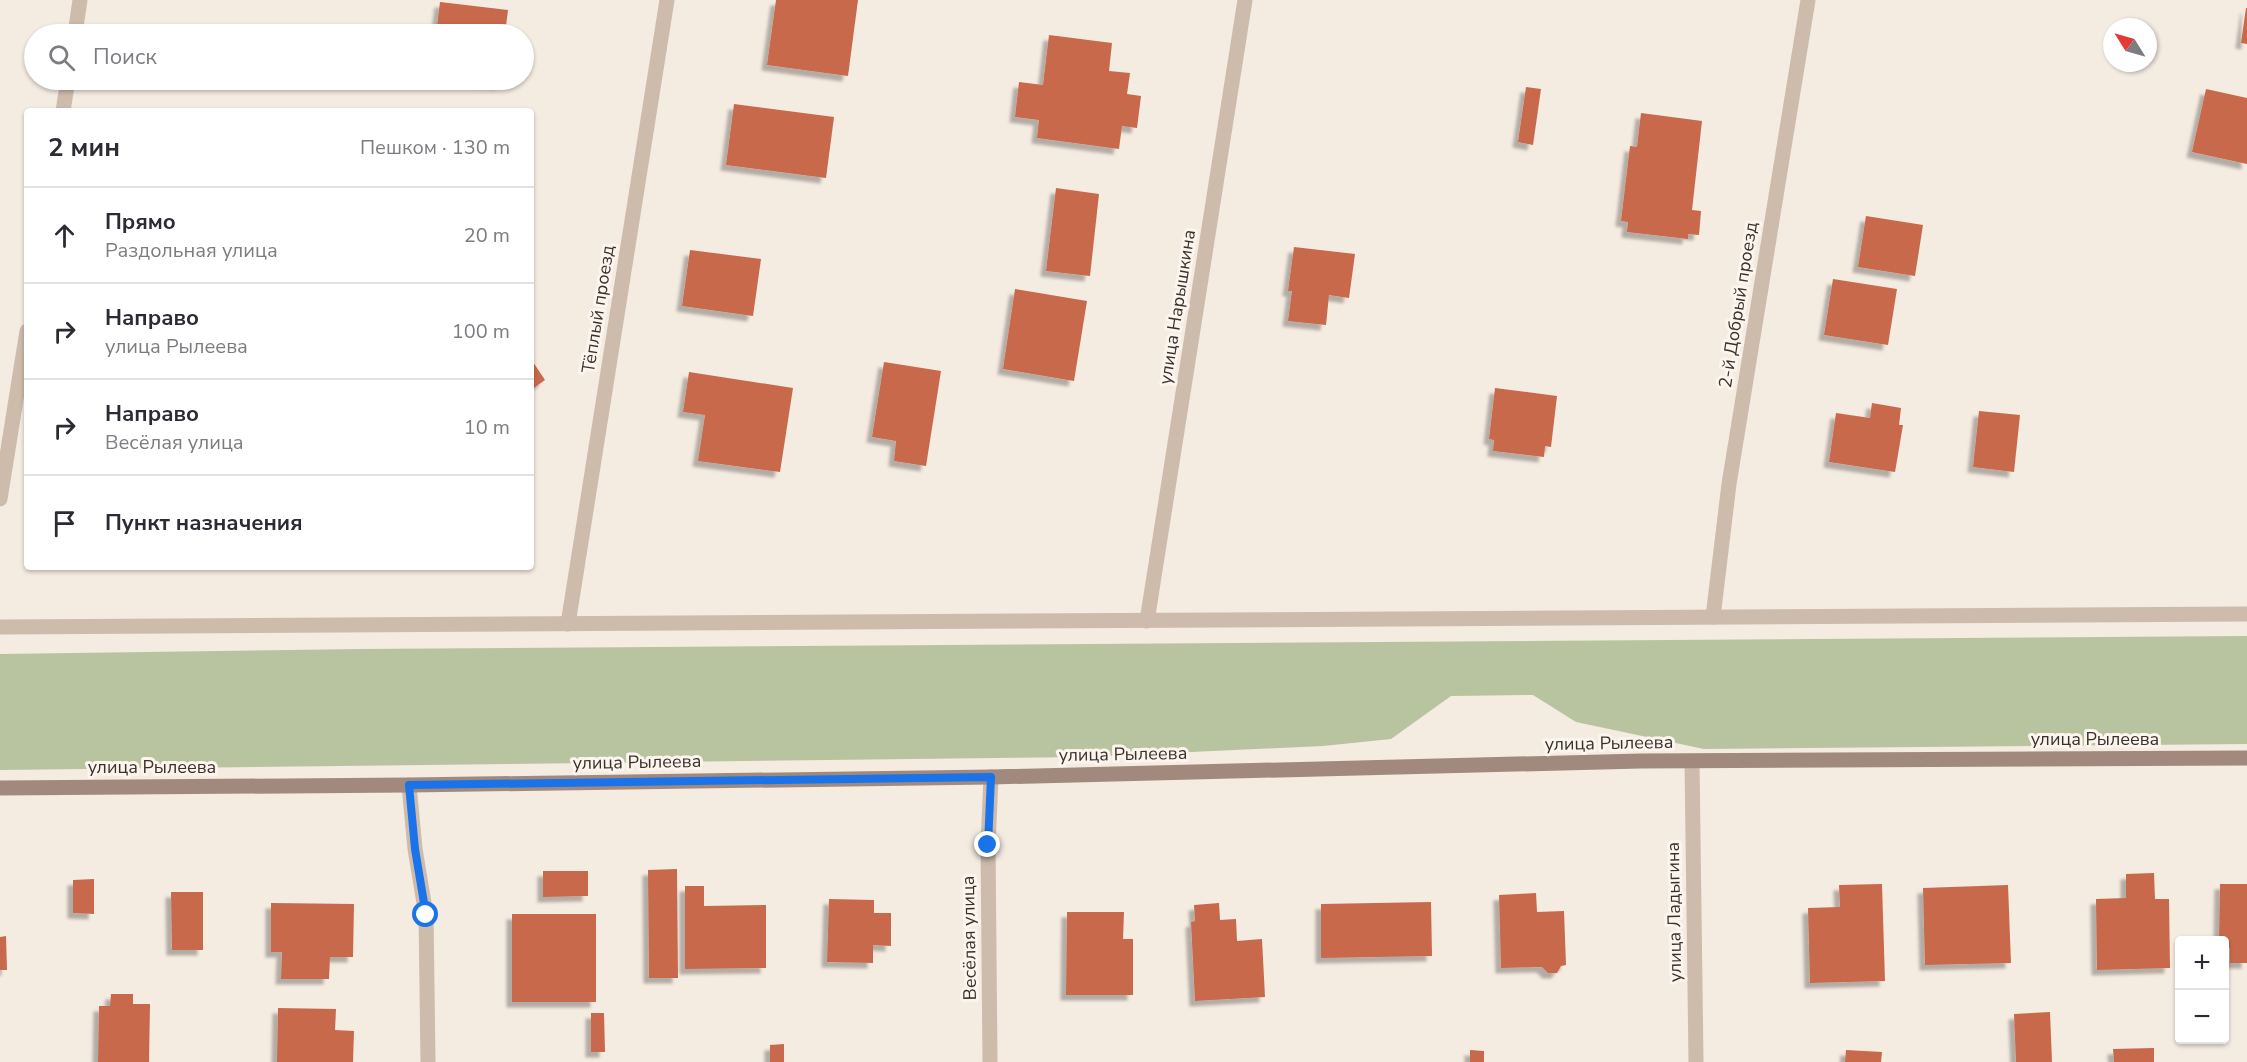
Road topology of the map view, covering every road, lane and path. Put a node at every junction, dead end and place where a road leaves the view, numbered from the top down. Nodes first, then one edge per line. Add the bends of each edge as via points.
1 (80, 0) edge
2 (667, 0) edge
3 (1245, 0) edge
4 (1808, 0) edge
5 (76, 24) edge
6 (66, 90) edge
7 (63, 108) edge
8 (24, 350) edge
9 (0, 499) edge
10 (2247, 614) edge
11 (1713, 617) junction
12 (1147, 621) junction
13 (568, 624) junction
14 (0, 627) edge
15 (2247, 758) edge
16 (1692, 761) junction
17 (991, 777) junction
18 (409, 785) junction
19 (0, 788) edge
20 (428, 1062) edge
21 (990, 1062) edge
22 (1696, 1062) edge

1 - 5 street
2 - 13 street, Тёплый проезд
3 - 12 street, улица Нарышкина
4 - 11 street, 2-й Добрый проезд via 1729,484
6 - 7 street
8 - 9 street
10 - 11 street
11 - 12 street
12 - 13 street
13 - 14 street
15 - 16 street, улица Рылеева
16 - 17 street, улица Рылеева
16 - 22 street, улица Ладыгина
17 - 18 street, улица Рылеева
17 - 21 street, Весёлая улица
18 - 19 street, улица Рылеева
18 - 20 street via 426,915

